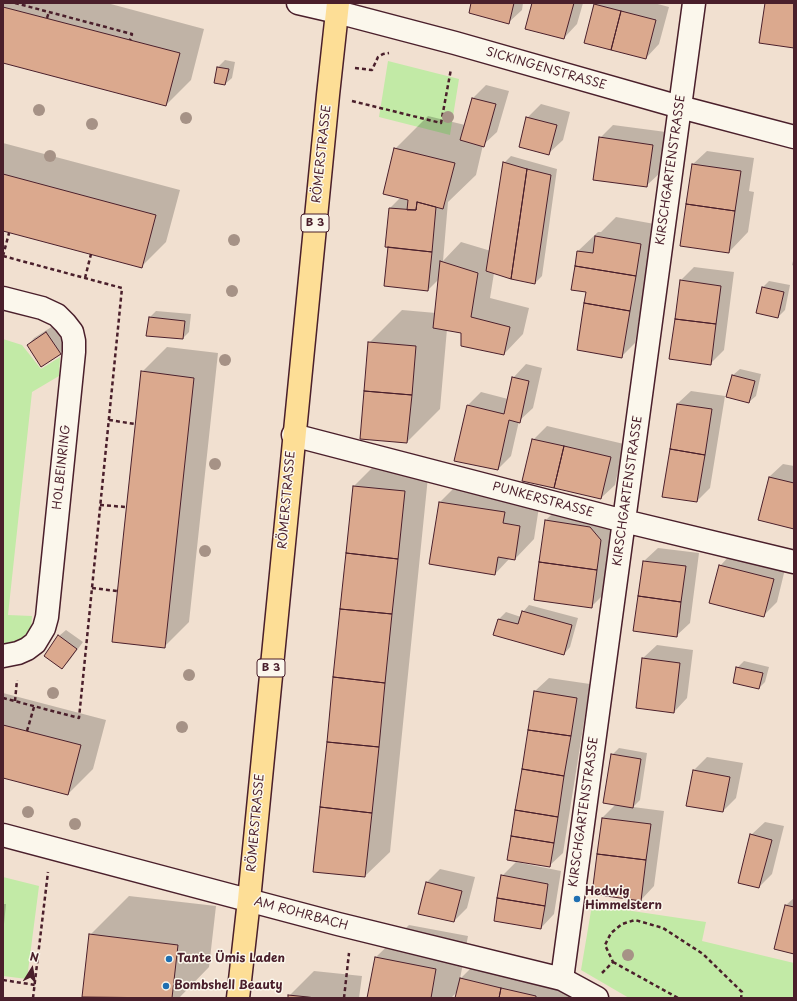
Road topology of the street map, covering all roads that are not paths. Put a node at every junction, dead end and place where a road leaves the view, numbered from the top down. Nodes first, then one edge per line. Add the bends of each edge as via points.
1 (298, 3) edge
2 (694, 3) edge
3 (338, 7) edge
4 (680, 107) junction
5 (794, 137) edge
6 (3, 298) edge
7 (293, 435) junction
8 (624, 521) junction
9 (794, 562) edge
10 (3, 656) edge
11 (3, 835) edge
12 (249, 900) junction
13 (562, 979) junction
14 (591, 995) edge
15 (238, 998) edge

1 - 3 street, SICKINGENSTRASSE
2 - 4 street, KIRSCHGARTENSTRASSE
3 - 4 street, SICKINGENSTRASSE
3 - 7 main road, RÖMERSTRASSE / B 3
4 - 5 street, SICKINGENSTRASSE
4 - 8 street, KIRSCHGARTENSTRASSE
6 - 10 street, HOLBEINRING via 42,308 57,315 72,332 74,352 47,617 35,643 18,653
7 - 8 street, PUNKERSTRASSE
7 - 12 main road, RÖMERSTRASSE / B 3
8 - 9 street, PUNKERSTRASSE
8 - 13 street, KIRSCHGARTENSTRASSE
11 - 12 street, AM ROHRBACH
12 - 13 street, AM ROHRBACH
12 - 15 main road, RÖMERSTRASSE / B 3
13 - 14 street, AM ROHRBACH

